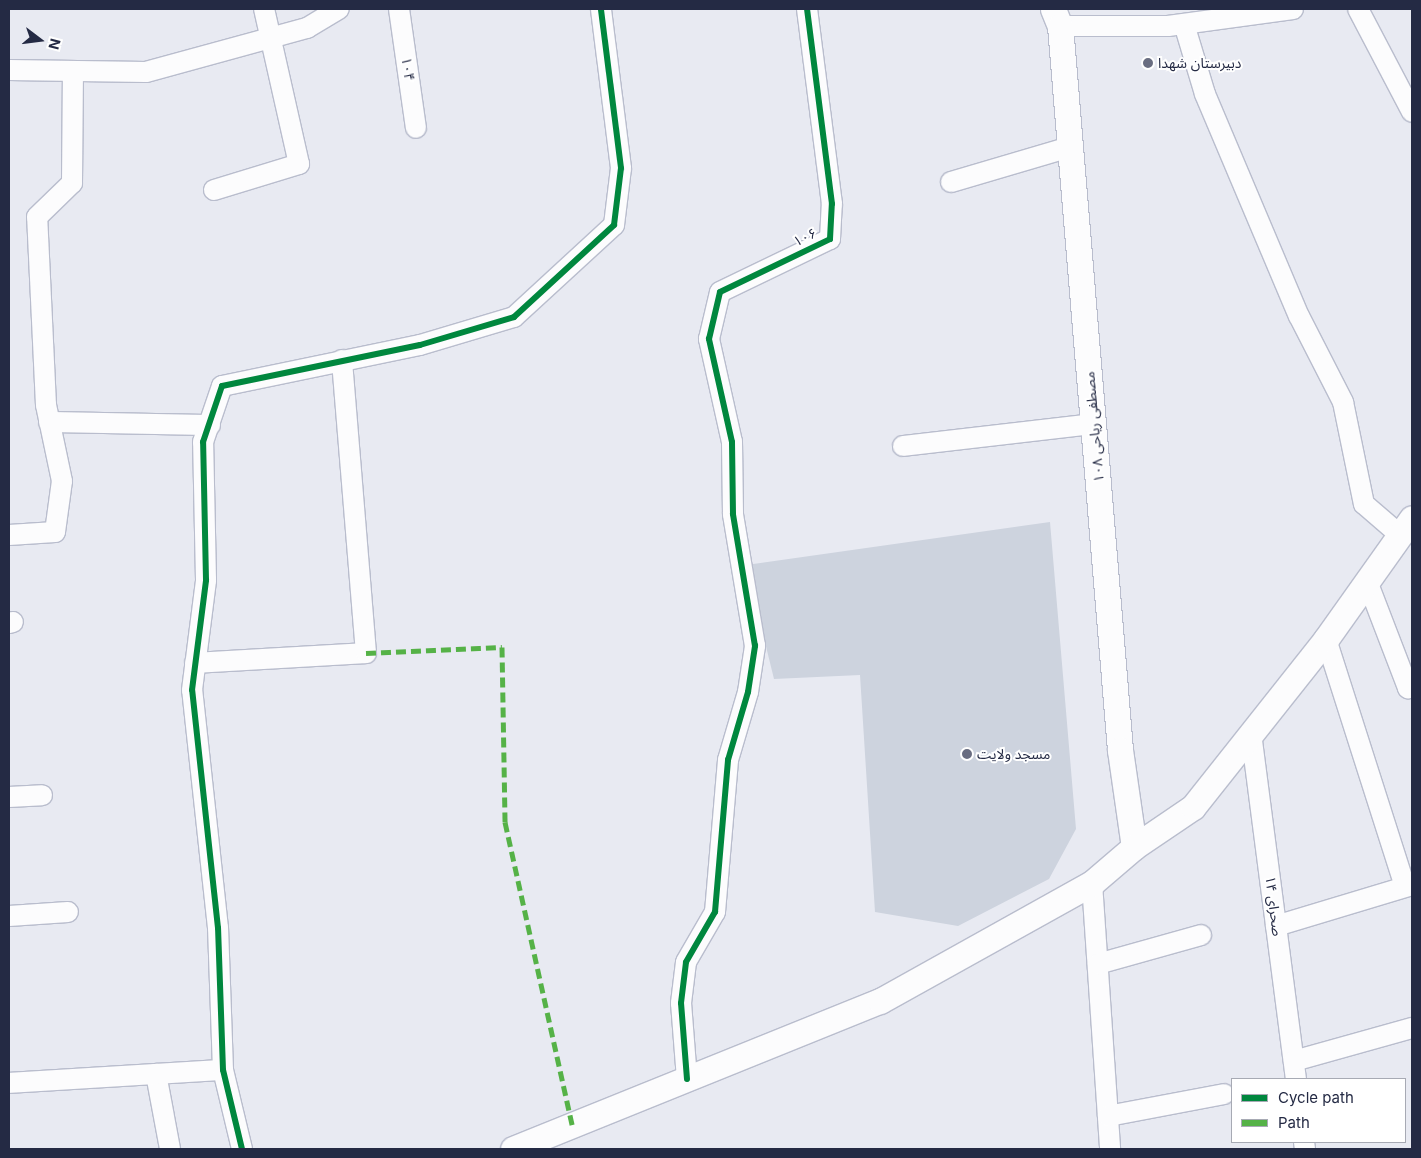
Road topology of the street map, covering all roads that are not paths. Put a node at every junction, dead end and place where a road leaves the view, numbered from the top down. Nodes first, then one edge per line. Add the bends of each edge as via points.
1 (264, 9) edge
2 (339, 9) edge
3 (399, 9) edge
4 (601, 9) edge
5 (807, 9) edge
6 (1293, 9) edge
7 (1358, 9) edge
8 (1265, 11) edge
9 (1057, 18) edge
10 (1184, 24) junction
11 (273, 37) junction
12 (9, 70) edge
13 (73, 71) junction
14 (1412, 112) edge
15 (416, 128) dead end
16 (1070, 147) junction
17 (952, 182) dead end
18 (214, 190) dead end
19 (342, 360) junction
20 (49, 422) junction
21 (210, 424) junction
22 (1093, 424) junction
23 (903, 446) dead end
24 (1406, 526) edge
25 (9, 534) edge
26 (1367, 581) junction
27 (1326, 639) junction
28 (195, 663) junction
29 (1412, 687) edge
30 (1251, 733) junction
31 (42, 795) dead end
32 (9, 797) edge
33 (1134, 847) junction
34 (1092, 883) junction
35 (1409, 885) edge
36 (68, 912) dead end
37 (9, 916) edge
38 (1276, 926) junction
39 (1201, 935) dead end
40 (1098, 964) junction
41 (1412, 1028) edge
42 (223, 1070) junction
43 (1295, 1070) edge
44 (156, 1074) junction
45 (687, 1079) junction
46 (9, 1082) edge
47 (1224, 1094) dead end
48 (1108, 1116) junction
49 (518, 1148) edge
50 (170, 1149) edge
51 (242, 1149) edge
52 (1110, 1149) edge

1 - 11 street
2 - 11 street via 307,28
3 - 15 street, ۱۰۴
4 - 19 street via 621,168 614,225 514,317 420,345
5 - 45 street, ۱۰۶ via 832,204 830,238 720,292 709,339 732,442 733,514 755,646 748,692 728,760 715,912 686,962 681,1002
6 - 8 street
7 - 14 street
8 - 10 street
9 - 10 street
9 - 16 street, مصطفی ریاحی ۱۰۸
10 - 24 street via 1205,94 1299,316 1343,402 1364,504
11 - 13 street via 146,72
11 - 18 street via 300,164
12 - 13 street
13 - 20 street via 72,183 37,217
16 - 17 street
16 - 22 street, مصطفی ریاحی ۱۰۸
19 - 21 street via 222,386
19 - 28 street via 366,653
20 - 21 street
20 - 25 street via 62,481 55,532
21 - 28 street via 203,442 206,580
22 - 23 street
22 - 33 street, مصطفی ریاحی ۱۰۸ via 1120,750
24 - 26 street
26 - 27 street
26 - 29 street via 1408,688
27 - 30 street
27 - 35 street
28 - 42 street via 192,690 218,928
30 - 33 street via 1193,807
30 - 38 street, صحرای ۱۴
31 - 32 street
33 - 34 street
34 - 40 street
34 - 45 street via 880,1001
35 - 38 street
36 - 37 street
38 - 43 street, صحرای ۱۴
39 - 40 street
40 - 48 street
41 - 43 street
42 - 44 street
42 - 51 street
44 - 46 street
44 - 50 street
45 - 49 street
47 - 48 street
48 - 52 street

